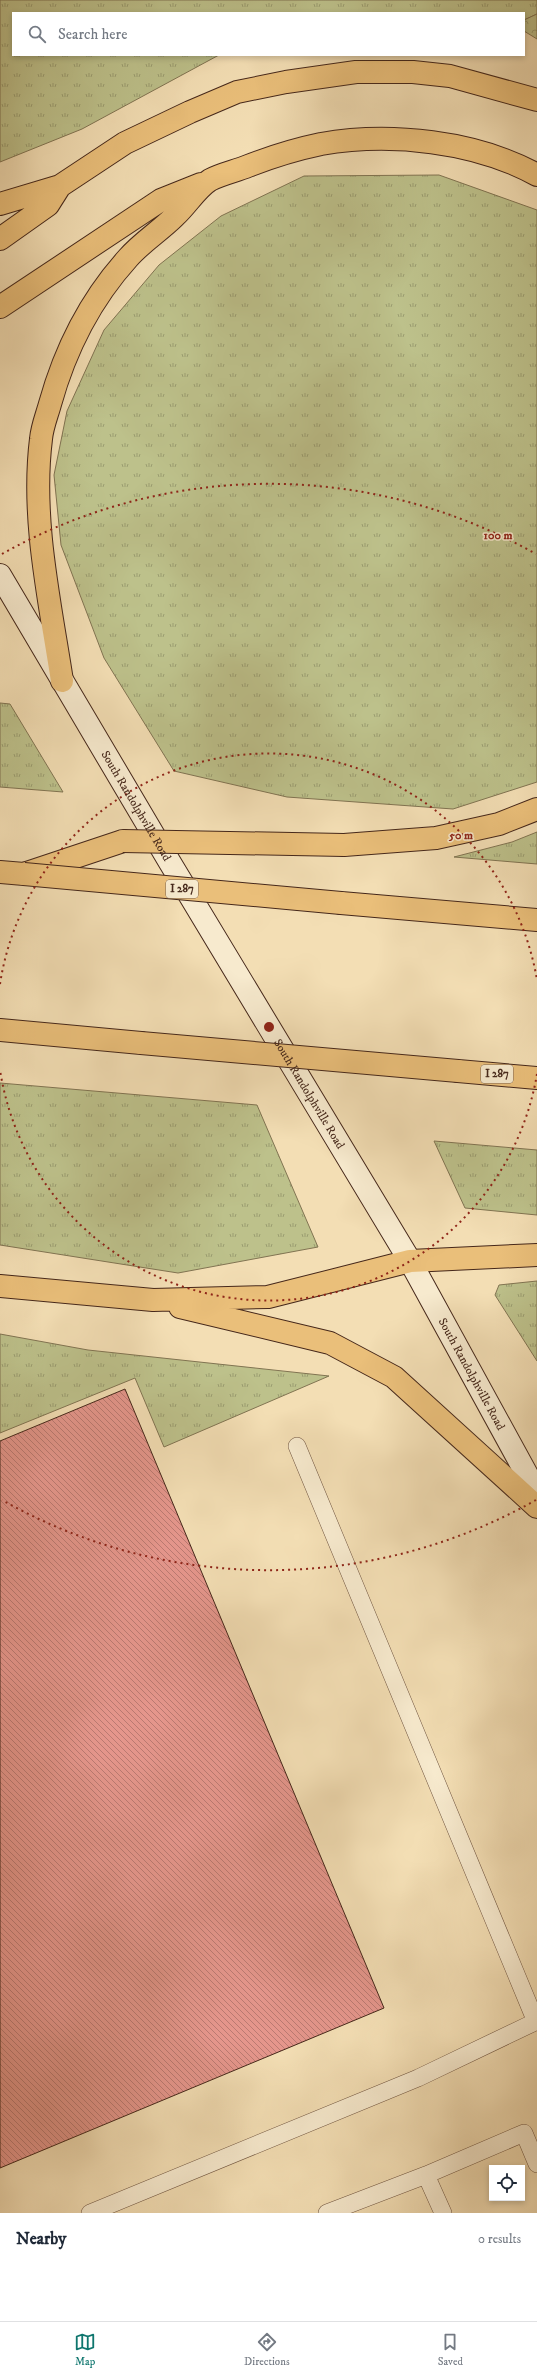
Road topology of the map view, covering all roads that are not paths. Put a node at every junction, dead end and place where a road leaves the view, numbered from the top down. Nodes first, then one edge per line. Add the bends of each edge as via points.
1 (537, 100) edge
2 (537, 175) edge
3 (209, 180) junction
4 (60, 186) junction
5 (0, 204) edge
6 (0, 239) edge
7 (0, 307) edge
8 (0, 575) edge
9 (62, 681) junction
10 (537, 809) edge
11 (0, 872) edge
12 (24, 874) junction
13 (537, 920) edge
14 (0, 1030) edge
15 (537, 1078) edge
16 (537, 1255) edge
17 (410, 1261) junction
18 (0, 1286) edge
19 (153, 1300) junction
20 (297, 1446) dead end
21 (537, 1493) edge
22 (537, 1507) edge
23 (537, 2021) edge
24 (537, 2164) edge
25 (426, 2175) junction
26 (332, 2212) edge
27 (90, 2213) edge
28 (443, 2213) edge

1 - 4 highway via 442,75 356,72 319,76 237,92 125,143
2 - 3 highway via 517,164 467,150 430,142 390,139 321,144 266,159
3 - 7 highway via 161,200
3 - 9 highway via 176,216 129,257 92,305 72,343 56,383 41,438 39,493 43,552
4 - 5 highway
4 - 6 highway via 48,205
8 - 9 main road, South Randolphville Road
9 - 17 main road, South Randolphville Road
10 - 12 highway, bridge via 499,824 436,838 344,845 123,841
11 - 12 highway, I 287
12 - 13 highway, I 287, bridge
14 - 15 highway, I 287, bridge
16 - 17 highway
17 - 19 highway via 268,1297
17 - 21 main road, South Randolphville Road
18 - 19 highway
19 - 22 highway via 330,1343 394,1377
20 - 23 lane
23 - 27 lane via 418,2078
24 - 25 lane via 524,2133
25 - 26 lane
25 - 28 lane

